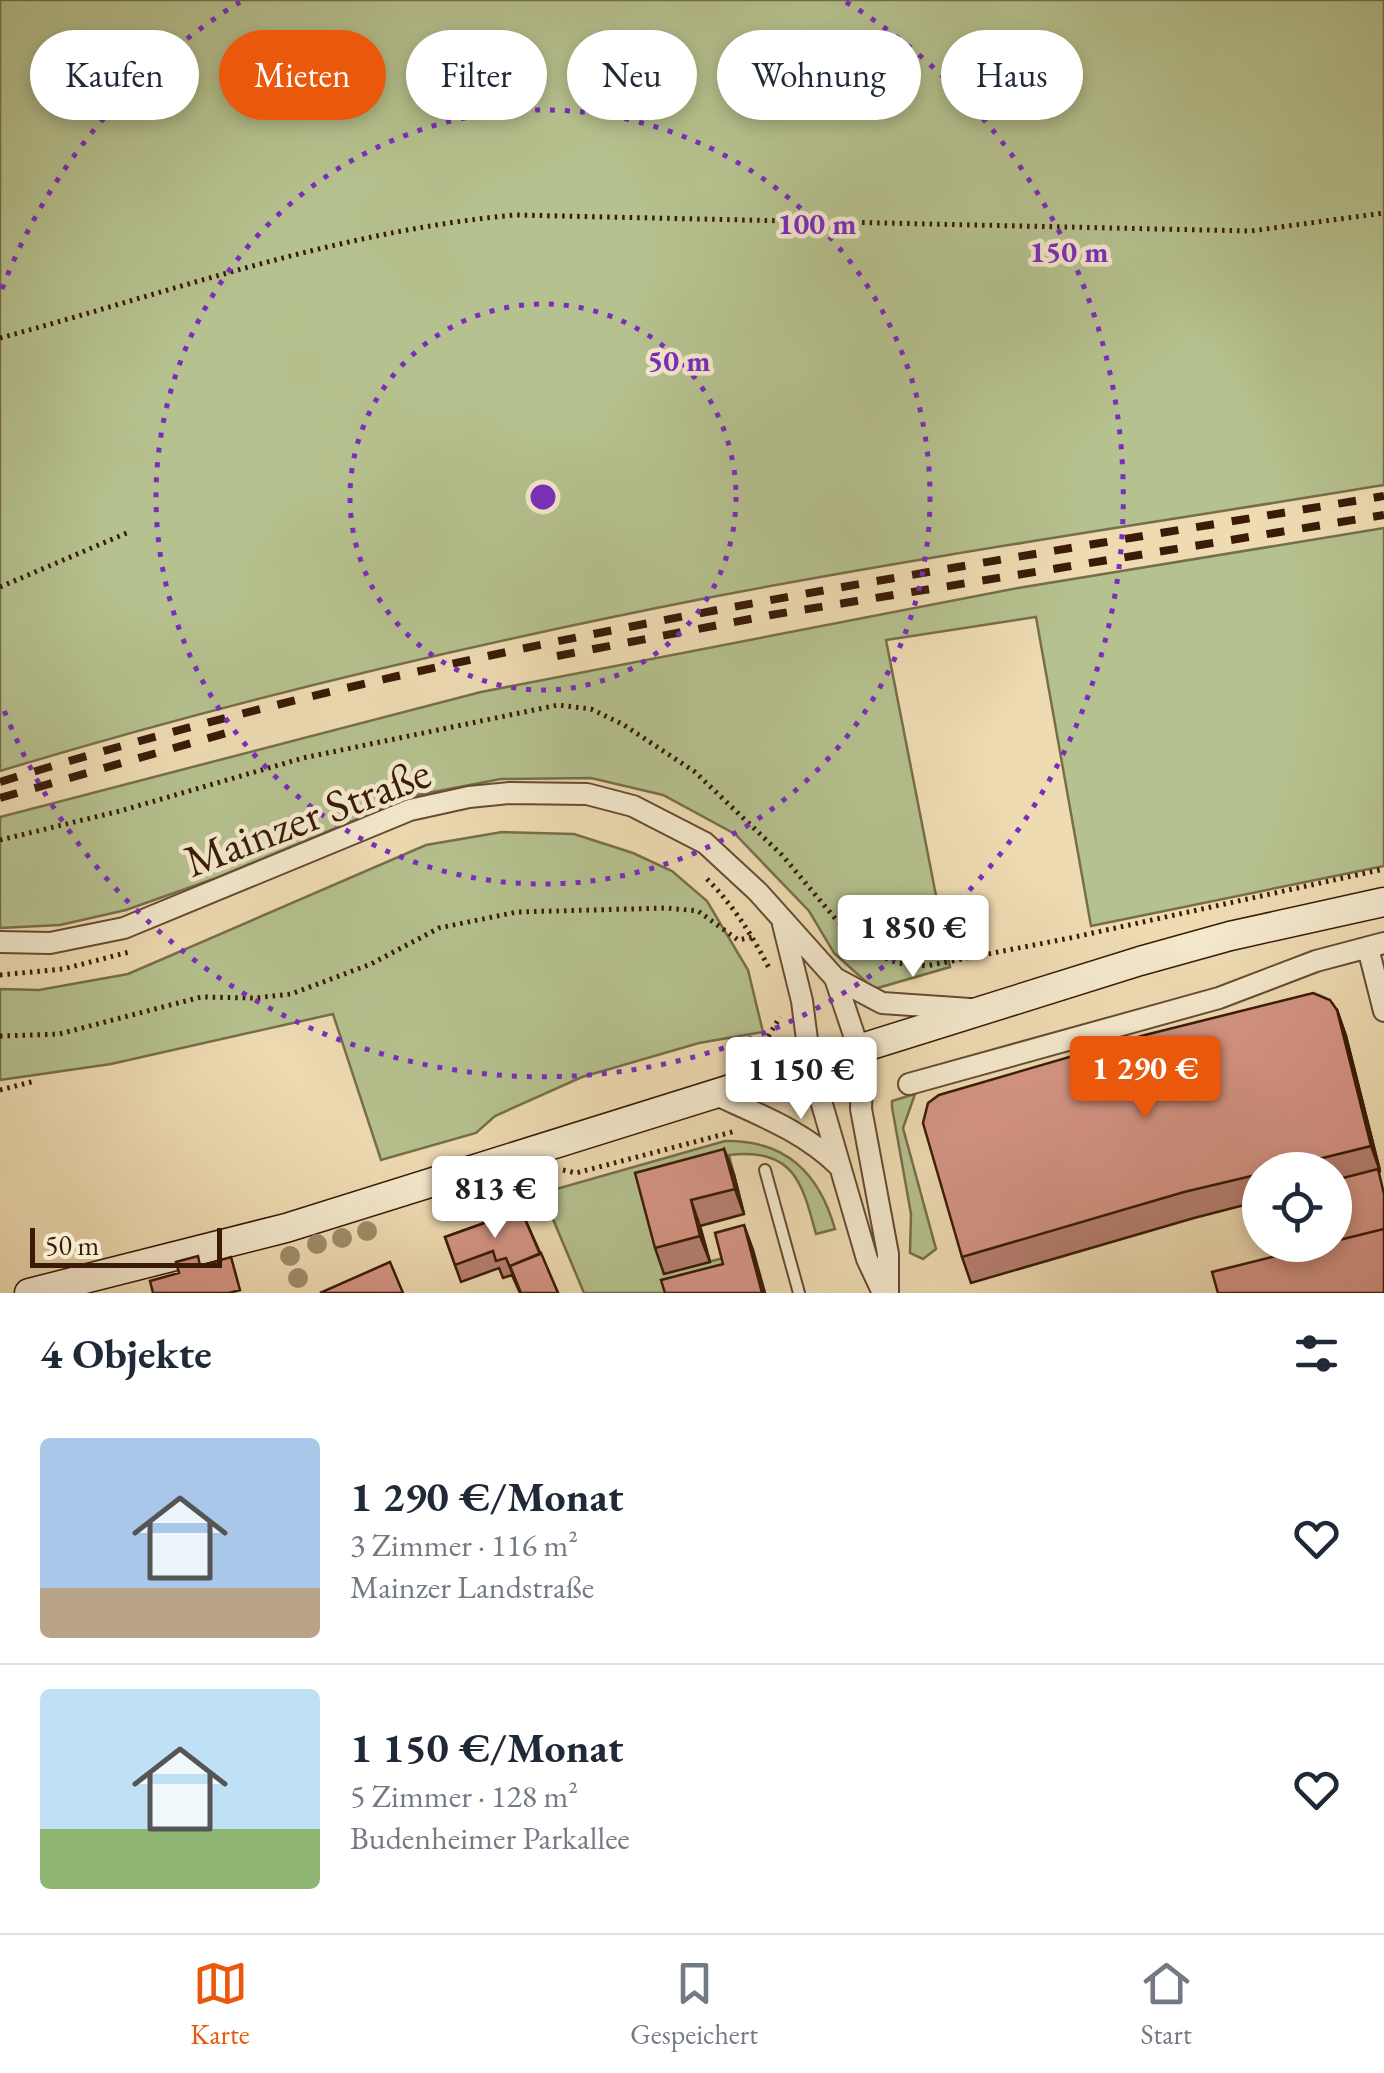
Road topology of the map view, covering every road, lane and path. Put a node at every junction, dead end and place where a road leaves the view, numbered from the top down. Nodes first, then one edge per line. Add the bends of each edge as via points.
1 (1384, 213) edge
2 (0, 338) edge
3 (129, 532) dead end
4 (0, 587) edge
5 (700, 873) dead end
6 (1384, 902) edge
7 (783, 924) junction
8 (753, 937) junction
9 (0, 942) edge
10 (1376, 945) edge
11 (138, 948) dead end
12 (0, 975) edge
13 (774, 978) dead end
14 (835, 978) junction
15 (982, 1010) junction
16 (1384, 1012) edge
17 (782, 1014) dead end
18 (0, 1036) edge
19 (858, 1048) junction
20 (771, 1052) dead end
21 (810, 1062) junction
22 (36, 1081) dead end
23 (910, 1084) dead end
24 (0, 1090) edge
25 (712, 1093) junction
26 (740, 1131) dead end
27 (556, 1168) dead end
28 (840, 1168) junction
29 (765, 1170) dead end
30 (29, 1293) edge
31 (799, 1293) edge
32 (886, 1293) edge

1 - 2 path via 1251,231 497,216 350,239
3 - 4 path
5 - 8 path
6 - 15 main road via 1230,936
7 - 8 path
7 - 9 street, Mainzer Straße via 734,868 668,822 586,794 510,793 410,810 124,928 50,943
7 - 14 street, Mainzer Straße
7 - 21 street
8 - 13 path
8 - 18 path via 738,940 698,911 518,912 438,928 371,964 291,994 202,997 59,1034
10 - 16 street
10 - 23 street via 1219,998
11 - 12 path via 63,969
14 - 15 street via 882,1003
14 - 19 street
15 - 19 main road
17 - 20 path via 768,1037
19 - 21 main road
19 - 32 street via 861,1108 888,1254
21 - 25 main road
21 - 28 street
22 - 24 path
25 - 28 street via 786,1126
25 - 30 main road via 286,1228
26 - 27 path via 576,1172
28 - 32 street via 867,1258
29 - 31 lane

